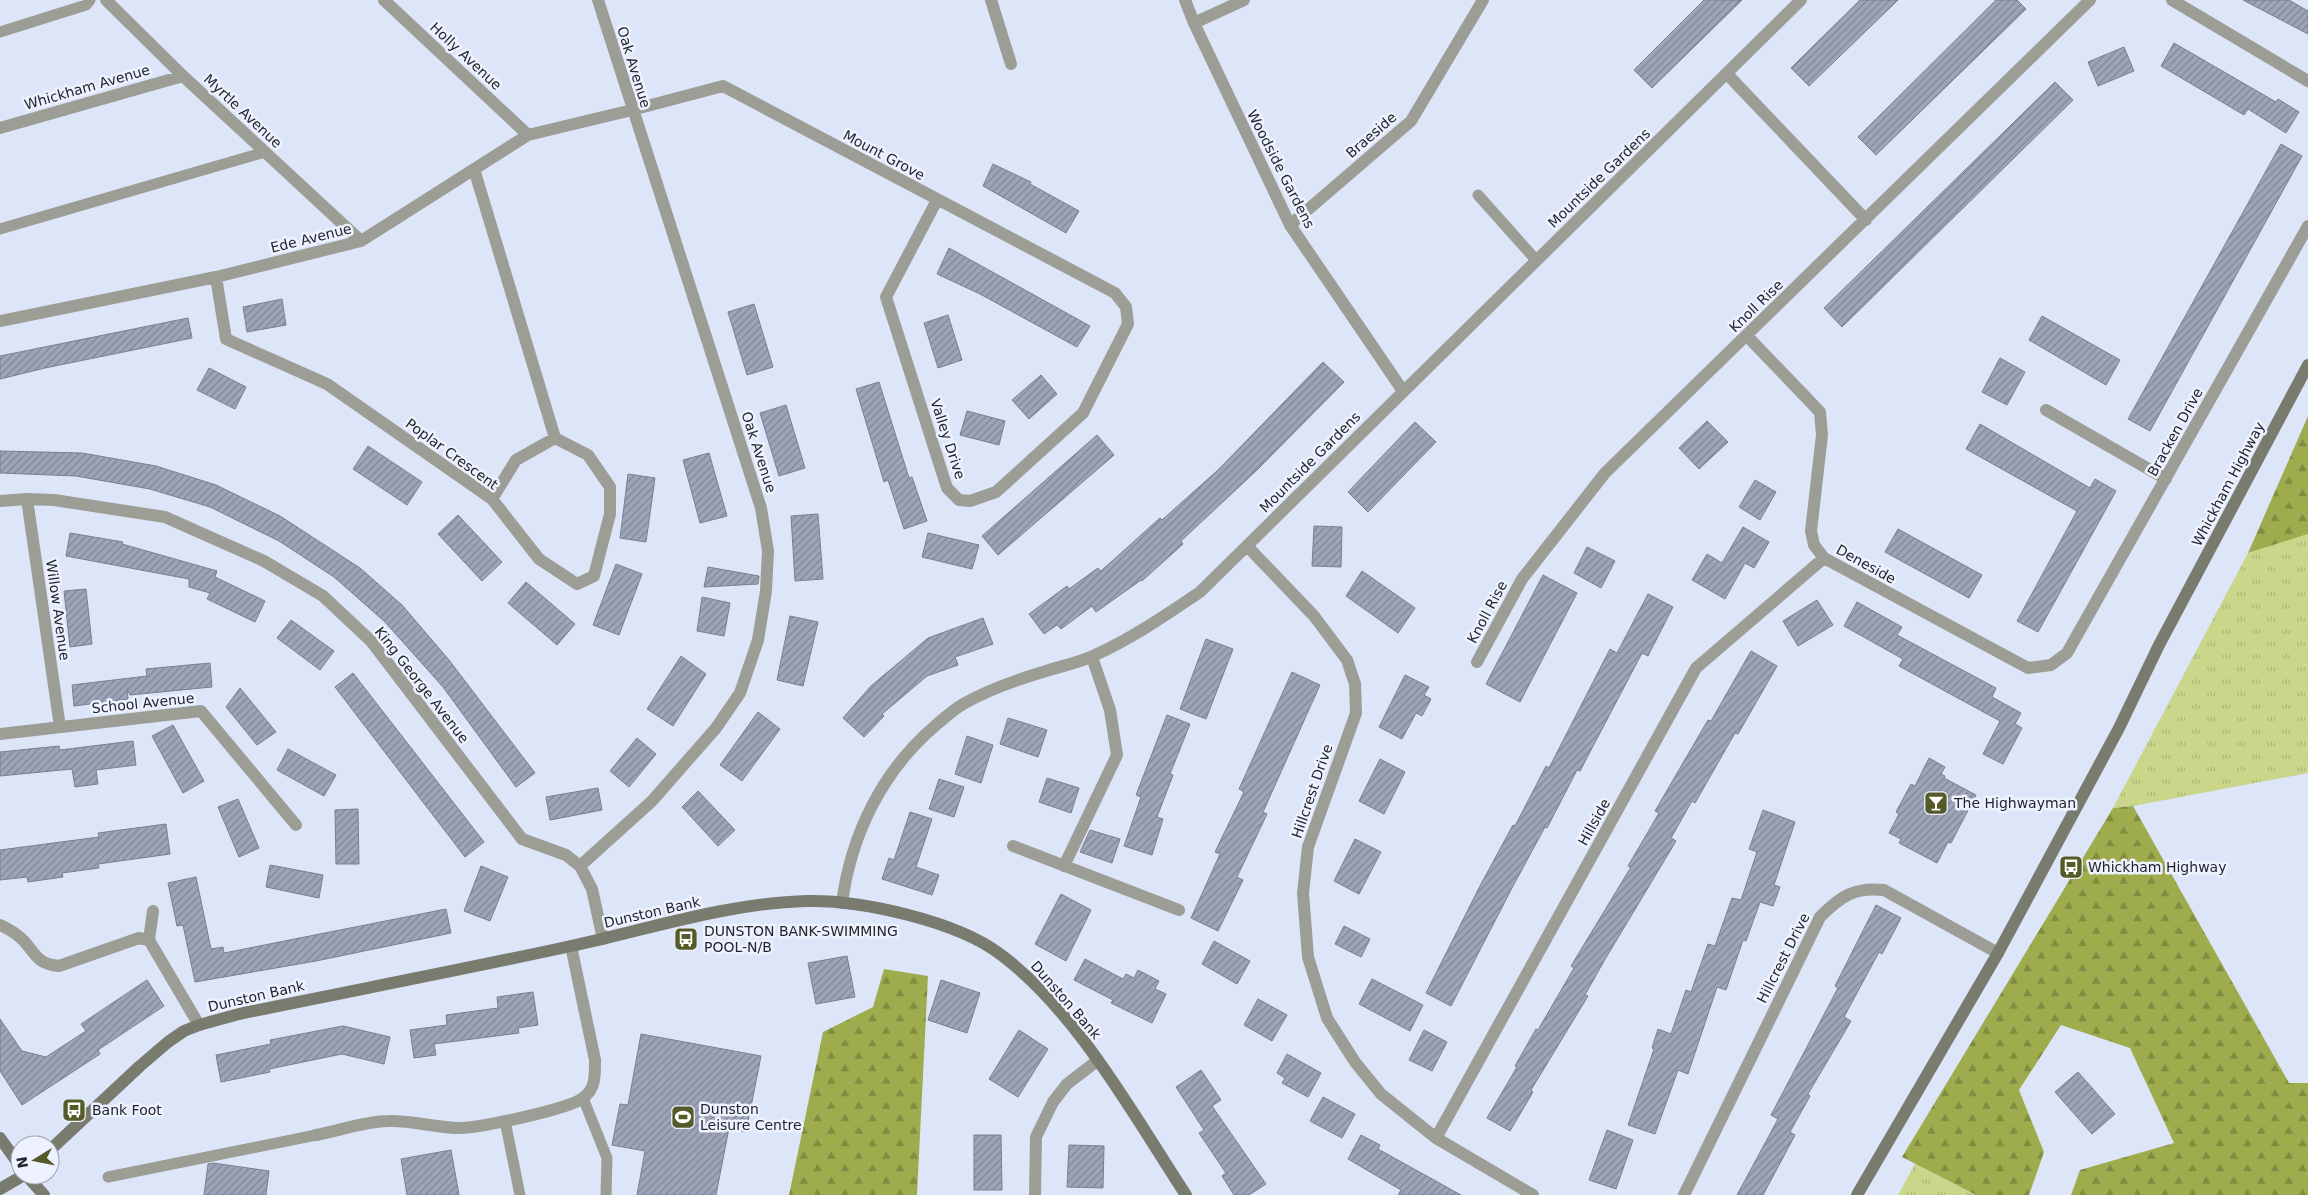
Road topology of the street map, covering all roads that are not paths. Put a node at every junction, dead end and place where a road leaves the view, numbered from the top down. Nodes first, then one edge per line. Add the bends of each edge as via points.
1 (90, 0) edge
2 (106, 0) edge
3 (384, 0) edge
4 (598, 0) edge
5 (991, 0) edge
6 (1185, 0) edge
7 (1244, 0) edge
8 (1483, 0) edge
9 (1801, 0) edge
10 (2090, 0) edge
11 (2172, 0) edge
12 (1194, 24) junction
13 (0, 32) edge
14 (1011, 64) dead end
15 (1726, 74) junction
16 (183, 76) junction
17 (2308, 81) edge
18 (632, 110) junction
19 (0, 128) edge
20 (528, 135) junction
21 (265, 152) junction
22 (474, 169) junction
23 (1478, 195) dead end
24 (937, 200) junction
25 (1866, 220) junction
26 (1290, 225) junction
27 (2308, 226) edge
28 (0, 229) edge
29 (361, 241) junction
30 (1536, 260) junction
31 (216, 277) junction
32 (1115, 293) joint
33 (0, 321) edge
34 (1747, 336) junction
35 (2308, 365) edge
36 (1403, 391) junction
37 (2046, 410) dead end
38 (555, 438) junction
39 (2166, 479) junction
40 (27, 499) junction
41 (492, 499) junction
42 (0, 501) edge
43 (1247, 546) junction
44 (1824, 558) junction
45 (2068, 653) joint
46 (1092, 657) junction
47 (1477, 662) dead end
48 (60, 726) junction
49 (0, 734) edge
50 (296, 825) dead end
51 (1013, 846) dead end
52 (580, 866) junction
53 (1064, 866) junction
54 (842, 903) junction
55 (1179, 910) dead end
56 (153, 911) dead end
57 (0, 925) edge
58 (603, 939) junction
59 (148, 940) junction
60 (571, 946) junction
61 (1998, 953) junction
62 (199, 1025) junction
63 (1097, 1060) junction
64 (583, 1098) junction
65 (505, 1121) junction
66 (316, 1135) joint
67 (0, 1138) edge
68 (1436, 1138) junction
69 (60, 1141) edge
70 (10, 1152) edge
71 (108, 1177) dead end
72 (34, 1185) edge
73 (44, 1195) edge
74 (520, 1195) edge
75 (606, 1195) edge
76 (1035, 1195) edge
77 (1186, 1195) edge
78 (1533, 1195) edge
79 (1684, 1195) edge
80 (1857, 1195) edge

1 - 13 lane via 86,5
2 - 16 street, Myrtle Avenue
3 - 20 street, Holly Avenue
4 - 18 street, Oak Avenue
5 - 14 street
6 - 12 street, Woodside Gardens
7 - 12 street
8 - 26 street, Braeside via 1411,121
9 - 15 street, Mountside Gardens
10 - 25 street, Knoll Rise
11 - 17 street
12 - 26 street, Woodside Gardens
15 - 25 street
15 - 30 street, Mountside Gardens
16 - 19 street, Whickham Avenue
16 - 21 street, Myrtle Avenue
18 - 20 street, Ede Avenue
18 - 24 street, Mount Grove via 723,86
18 - 52 street, Oak Avenue via 761,508 768,551 766,591 758,640 740,693 716,728 652,801
20 - 22 street, Ede Avenue
21 - 28 lane
21 - 29 street, Myrtle Avenue
22 - 29 street, Ede Avenue
22 - 38 street
23 - 30 lane
24 - 32 street, Mount Grove
24 - 32 street, Valley Drive via 886,297 947,488 959,500 970,501 996,492 1083,413 1128,324 1126,307
25 - 34 street, Knoll Rise
26 - 36 street, Woodside Gardens
27 - 39 street, Bracken Drive
29 - 31 street, Ede Avenue
30 - 36 street, Mountside Gardens
31 - 33 street, Ede Avenue
31 - 41 street, Poplar Crescent via 226,339 327,384
34 - 44 street, Deneside via 1820,412 1822,435 1810,531 1814,545
34 - 47 street, Knoll Rise via 1605,473 1522,579
35 - 61 street, Whickham Highway
36 - 43 street, Mountside Gardens
37 - 39 street
38 - 41 street via 516,460
38 - 41 street, Poplar Crescent via 588,455 610,487 610,514 594,576 577,584 538,559
39 - 45 street, Bracken Drive
40 - 42 street, King George Avenue
40 - 48 street, Willow Avenue
40 - 52 street, King George Avenue via 54,500 164,517 264,561 323,596 371,641 522,839 566,855
43 - 46 street, Mountside Gardens via 1200,592 1151,625
43 - 68 street, Hillcrest Drive via 1314,616 1347,660 1355,684 1356,713 1308,847 1303,893 1308,957 1327,1018 1355,1062 1381,1094
44 - 45 street, Deneside via 2028,668 2051,666
44 - 68 street, Hillside via 1696,668
46 - 53 street via 1110,710 1117,755
46 - 54 street, Mountside Gardens via 1025,677 964,703 923,736 894,770 862,825 846,876
48 - 49 street, School Avenue
48 - 50 street, School Avenue via 201,711
51 - 53 street
52 - 58 street, King George Avenue via 592,889
53 - 55 street
54 - 58 street, Dunston Bank via 810,901 747,907
54 - 63 street, Dunston Bank via 926,920 974,938 998,952 1040,990
56 - 59 street
57 - 59 street via 16,934 46,965 59,966 139,938
58 - 60 street, Dunston Bank
59 - 62 street
60 - 62 street, Dunston Bank
60 - 64 street via 595,1060 596,1078
61 - 79 street, Hillcrest Drive via 1884,890 1868,888 1838,899 1820,917
61 - 80 street, Whickham Highway
62 - 69 street, Dunston Bank via 184,1031 140,1066
63 - 76 street via 1066,1084 1036,1137
63 - 77 street, Dunston Bank
64 - 65 street via 572,1104
64 - 75 lane via 606,1158
65 - 66 street via 461,1128 387,1121
65 - 74 lane
66 - 71 lane
67 - 70 street
68 - 78 street, Hillcrest Drive
72 - 73 street

